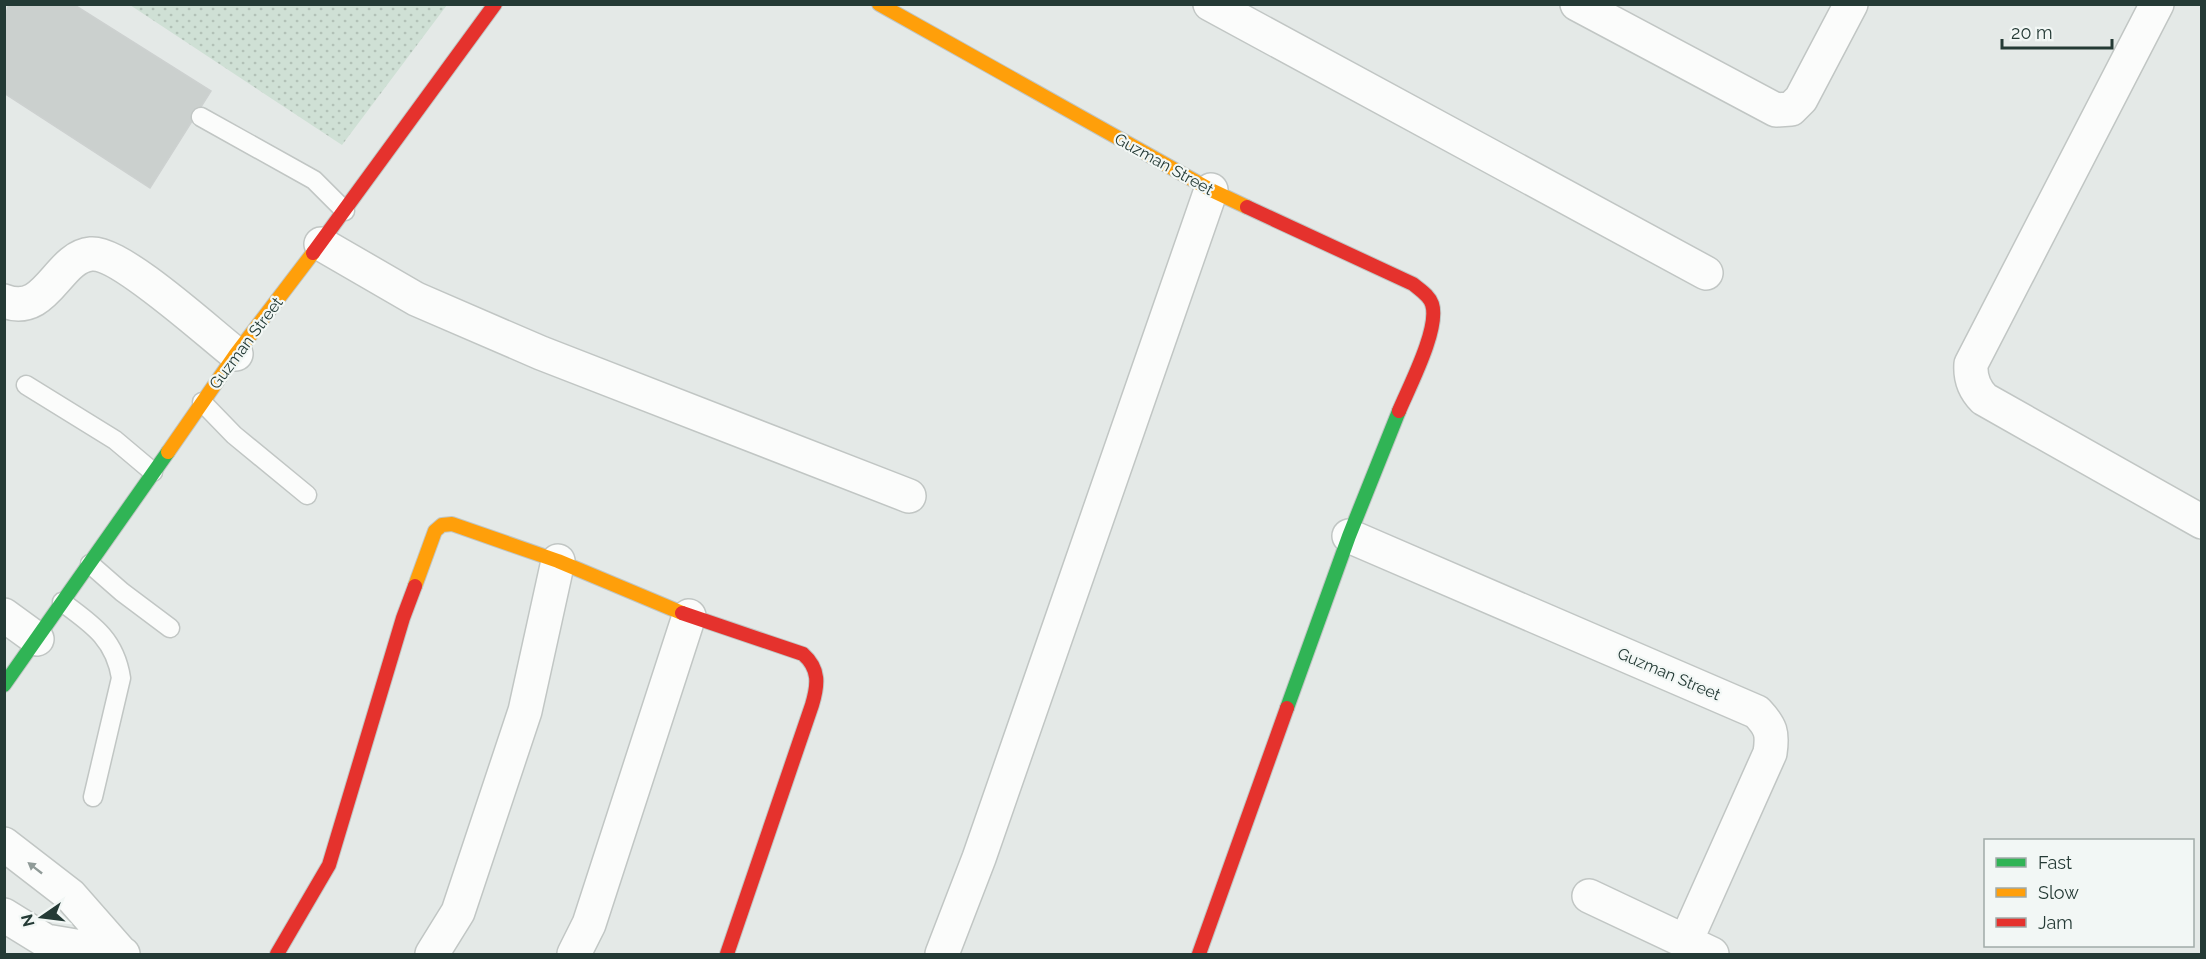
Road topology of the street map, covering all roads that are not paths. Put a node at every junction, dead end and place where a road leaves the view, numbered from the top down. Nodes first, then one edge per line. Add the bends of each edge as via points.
1 (495, 4) edge
2 (879, 4) edge
3 (1210, 4) edge
4 (1577, 4) edge
5 (1851, 4) edge
6 (2157, 4) edge
7 (201, 117) dead end
8 (1211, 190) junction
9 (345, 211) junction
10 (321, 244) junction
11 (1706, 273) dead end
12 (4, 301) edge
13 (236, 354) junction
14 (26, 385) dead end
15 (202, 402) junction
16 (153, 472) junction
17 (307, 495) dead end
18 (909, 496) dead end
19 (2202, 522) edge
20 (1349, 536) junction
21 (558, 561) junction
22 (90, 564) junction
23 (62, 602) junction
24 (4, 615) edge
25 (689, 616) junction
26 (170, 628) dead end
27 (37, 639) junction
28 (4, 686) edge
29 (93, 797) dead end
30 (4, 844) edge
31 (1588, 896) dead end
32 (4, 915) edge
33 (1699, 948) edge
34 (122, 954) edge
35 (277, 954) edge
36 (432, 954) edge
37 (574, 954) edge
38 (727, 954) edge
39 (942, 954) edge
40 (1199, 954) edge

1 - 9 street, Guzman Street
2 - 8 street, Guzman Street
3 - 11 street
4 - 5 street via 1776,110 1791,109 1801,99
6 - 19 street via 1971,364 1970,376 1984,399
7 - 9 lane via 314,180
8 - 20 street, Guzman Street via 1413,284 1430,296 1434,325
8 - 39 street
9 - 10 street, Guzman Street
10 - 13 street, Guzman Street
10 - 18 street via 416,299 541,353
12 - 13 street via 27,303 45,292 75,260 92,254 105,256 134,273
13 - 15 street, Guzman Street
14 - 16 lane via 115,440
15 - 16 street, Guzman Street
15 - 17 lane via 234,435
16 - 22 street, Guzman Street
20 - 33 street, Guzman Street via 1757,712 1767,722 1772,736 1770,753
20 - 40 street
21 - 25 street
21 - 35 street via 452,524 435,531 403,618 329,865
21 - 36 street via 525,711 458,912
22 - 23 street, Guzman Street
22 - 26 lane
23 - 27 street, Guzman Street
23 - 29 lane via 97,629 119,662 121,678
24 - 27 street
25 - 37 street via 589,924
25 - 38 street via 803,654 816,670 818,683
27 - 28 street, Guzman Street
34 -> 30 street via 70,895
31 - 33 street
32 - 34 street via 46,941

